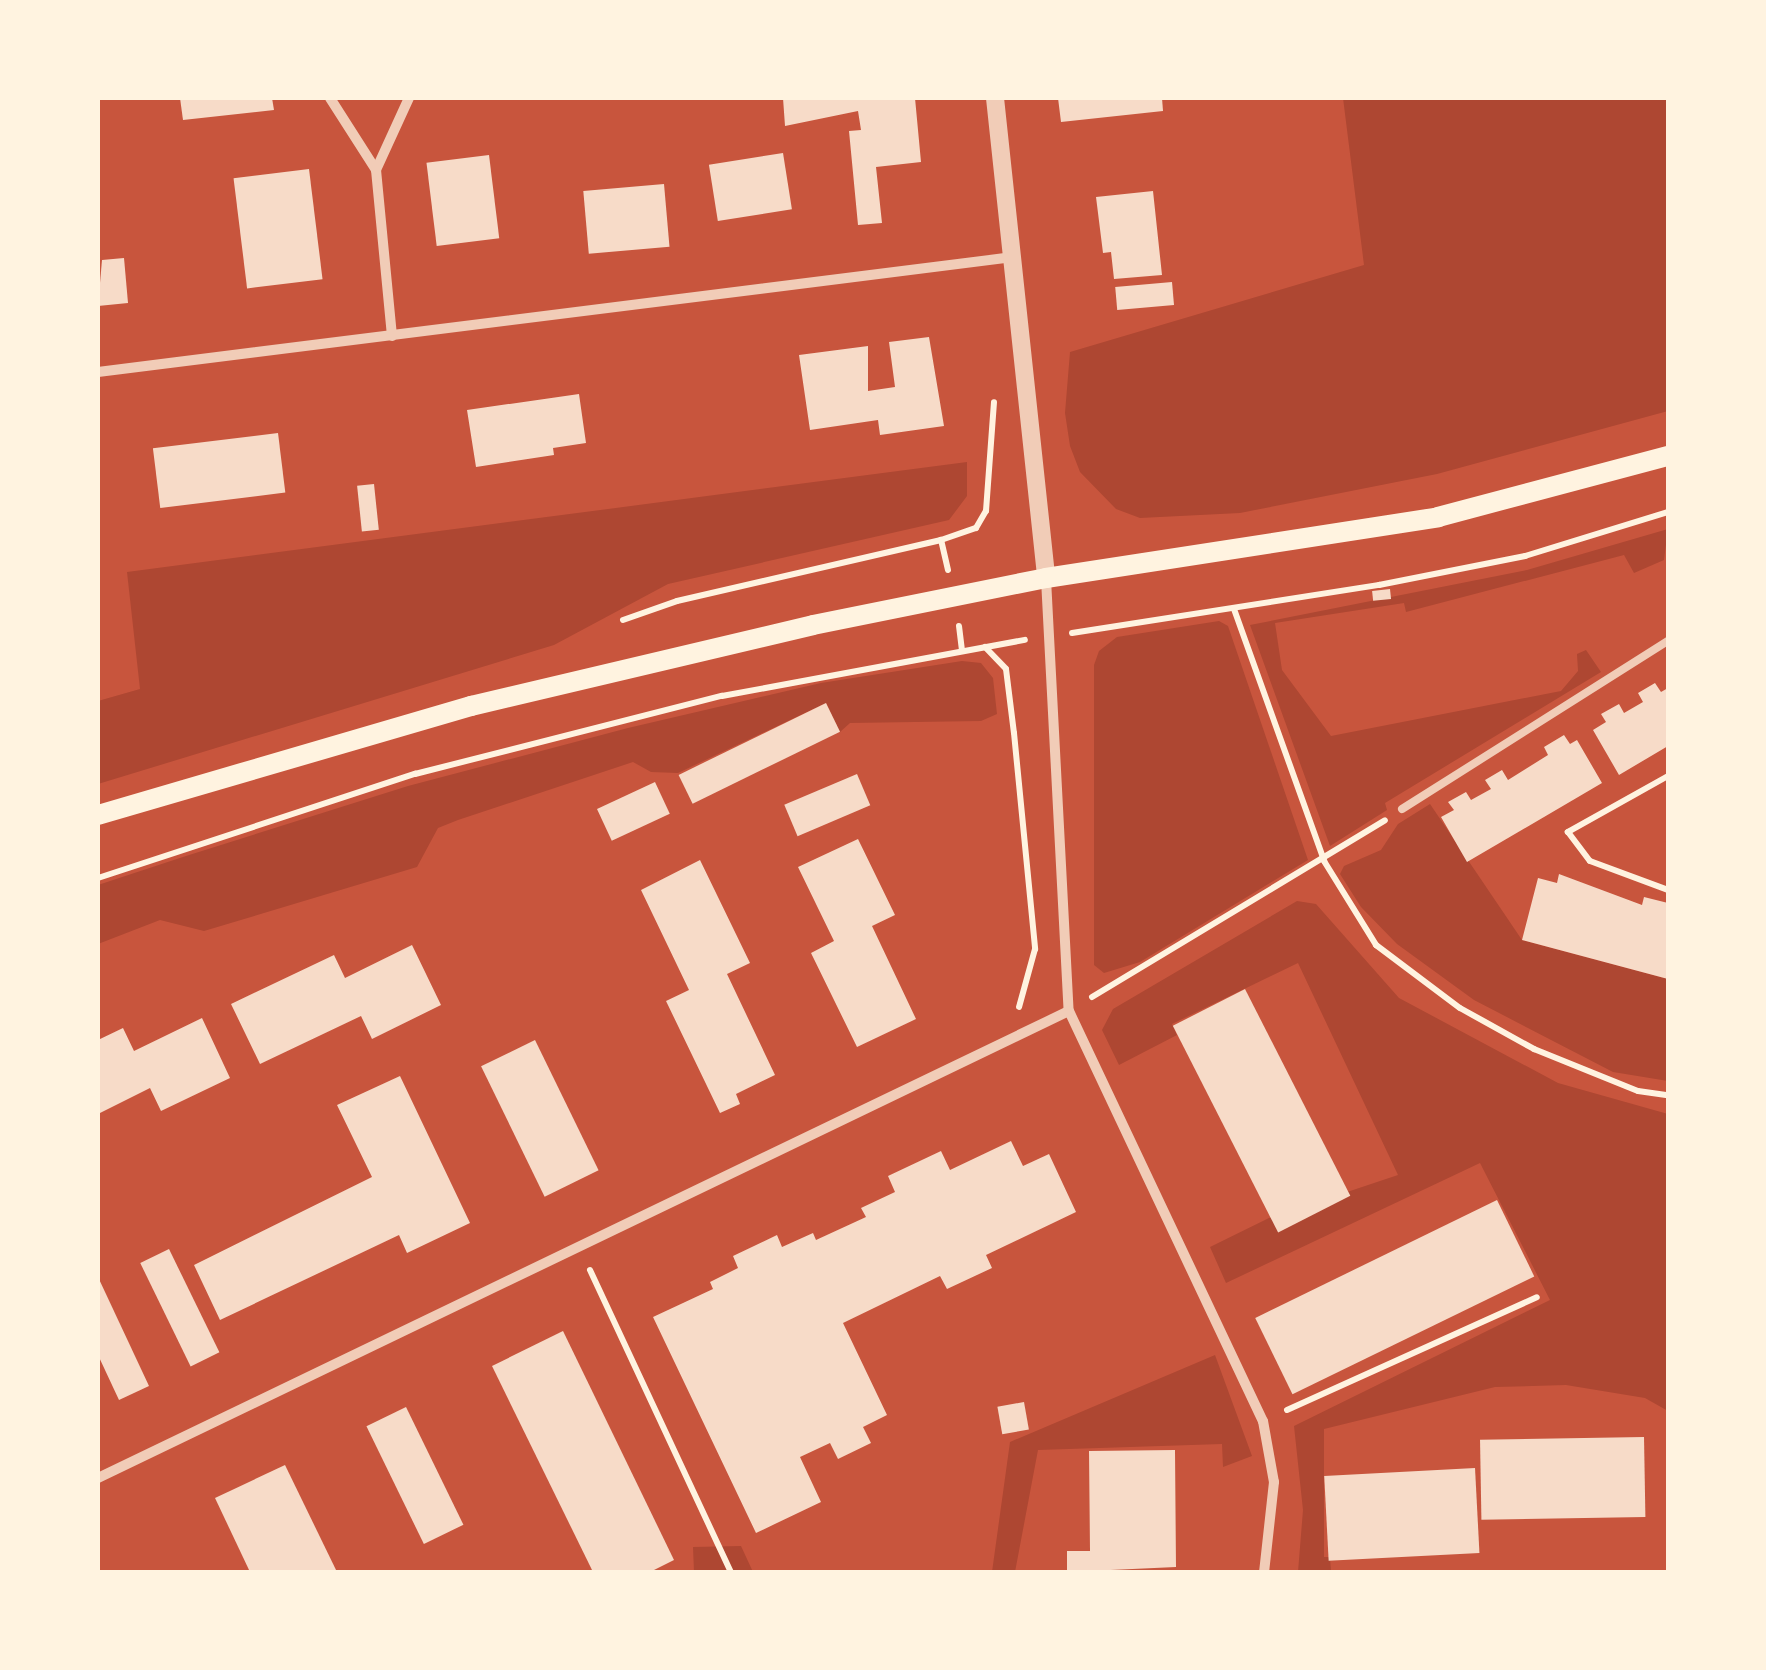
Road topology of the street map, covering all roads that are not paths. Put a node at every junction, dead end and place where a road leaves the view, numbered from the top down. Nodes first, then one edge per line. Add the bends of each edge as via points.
1 (330, 98) edge
2 (408, 98) edge
3 (995, 98) edge
4 (376, 170) junction
5 (1012, 258) junction
6 (392, 336) junction
7 (98, 372) edge
8 (1668, 456) edge
9 (1046, 578) junction
10 (1668, 641) edge
11 (1402, 808) road end
12 (98, 816) edge
13 (1068, 1011) junction
14 (98, 1478) edge
15 (1264, 1572) edge

1 - 4 street
2 - 4 street
3 - 5 street
4 - 6 street
5 - 6 street
5 - 9 street
6 - 7 street
8 - 9 main road via 1536,496 1387,528
9 - 12 main road via 489,701
9 - 13 street
10 - 11 lane
13 - 14 street
13 - 15 street via 1263,1421 1274,1482

